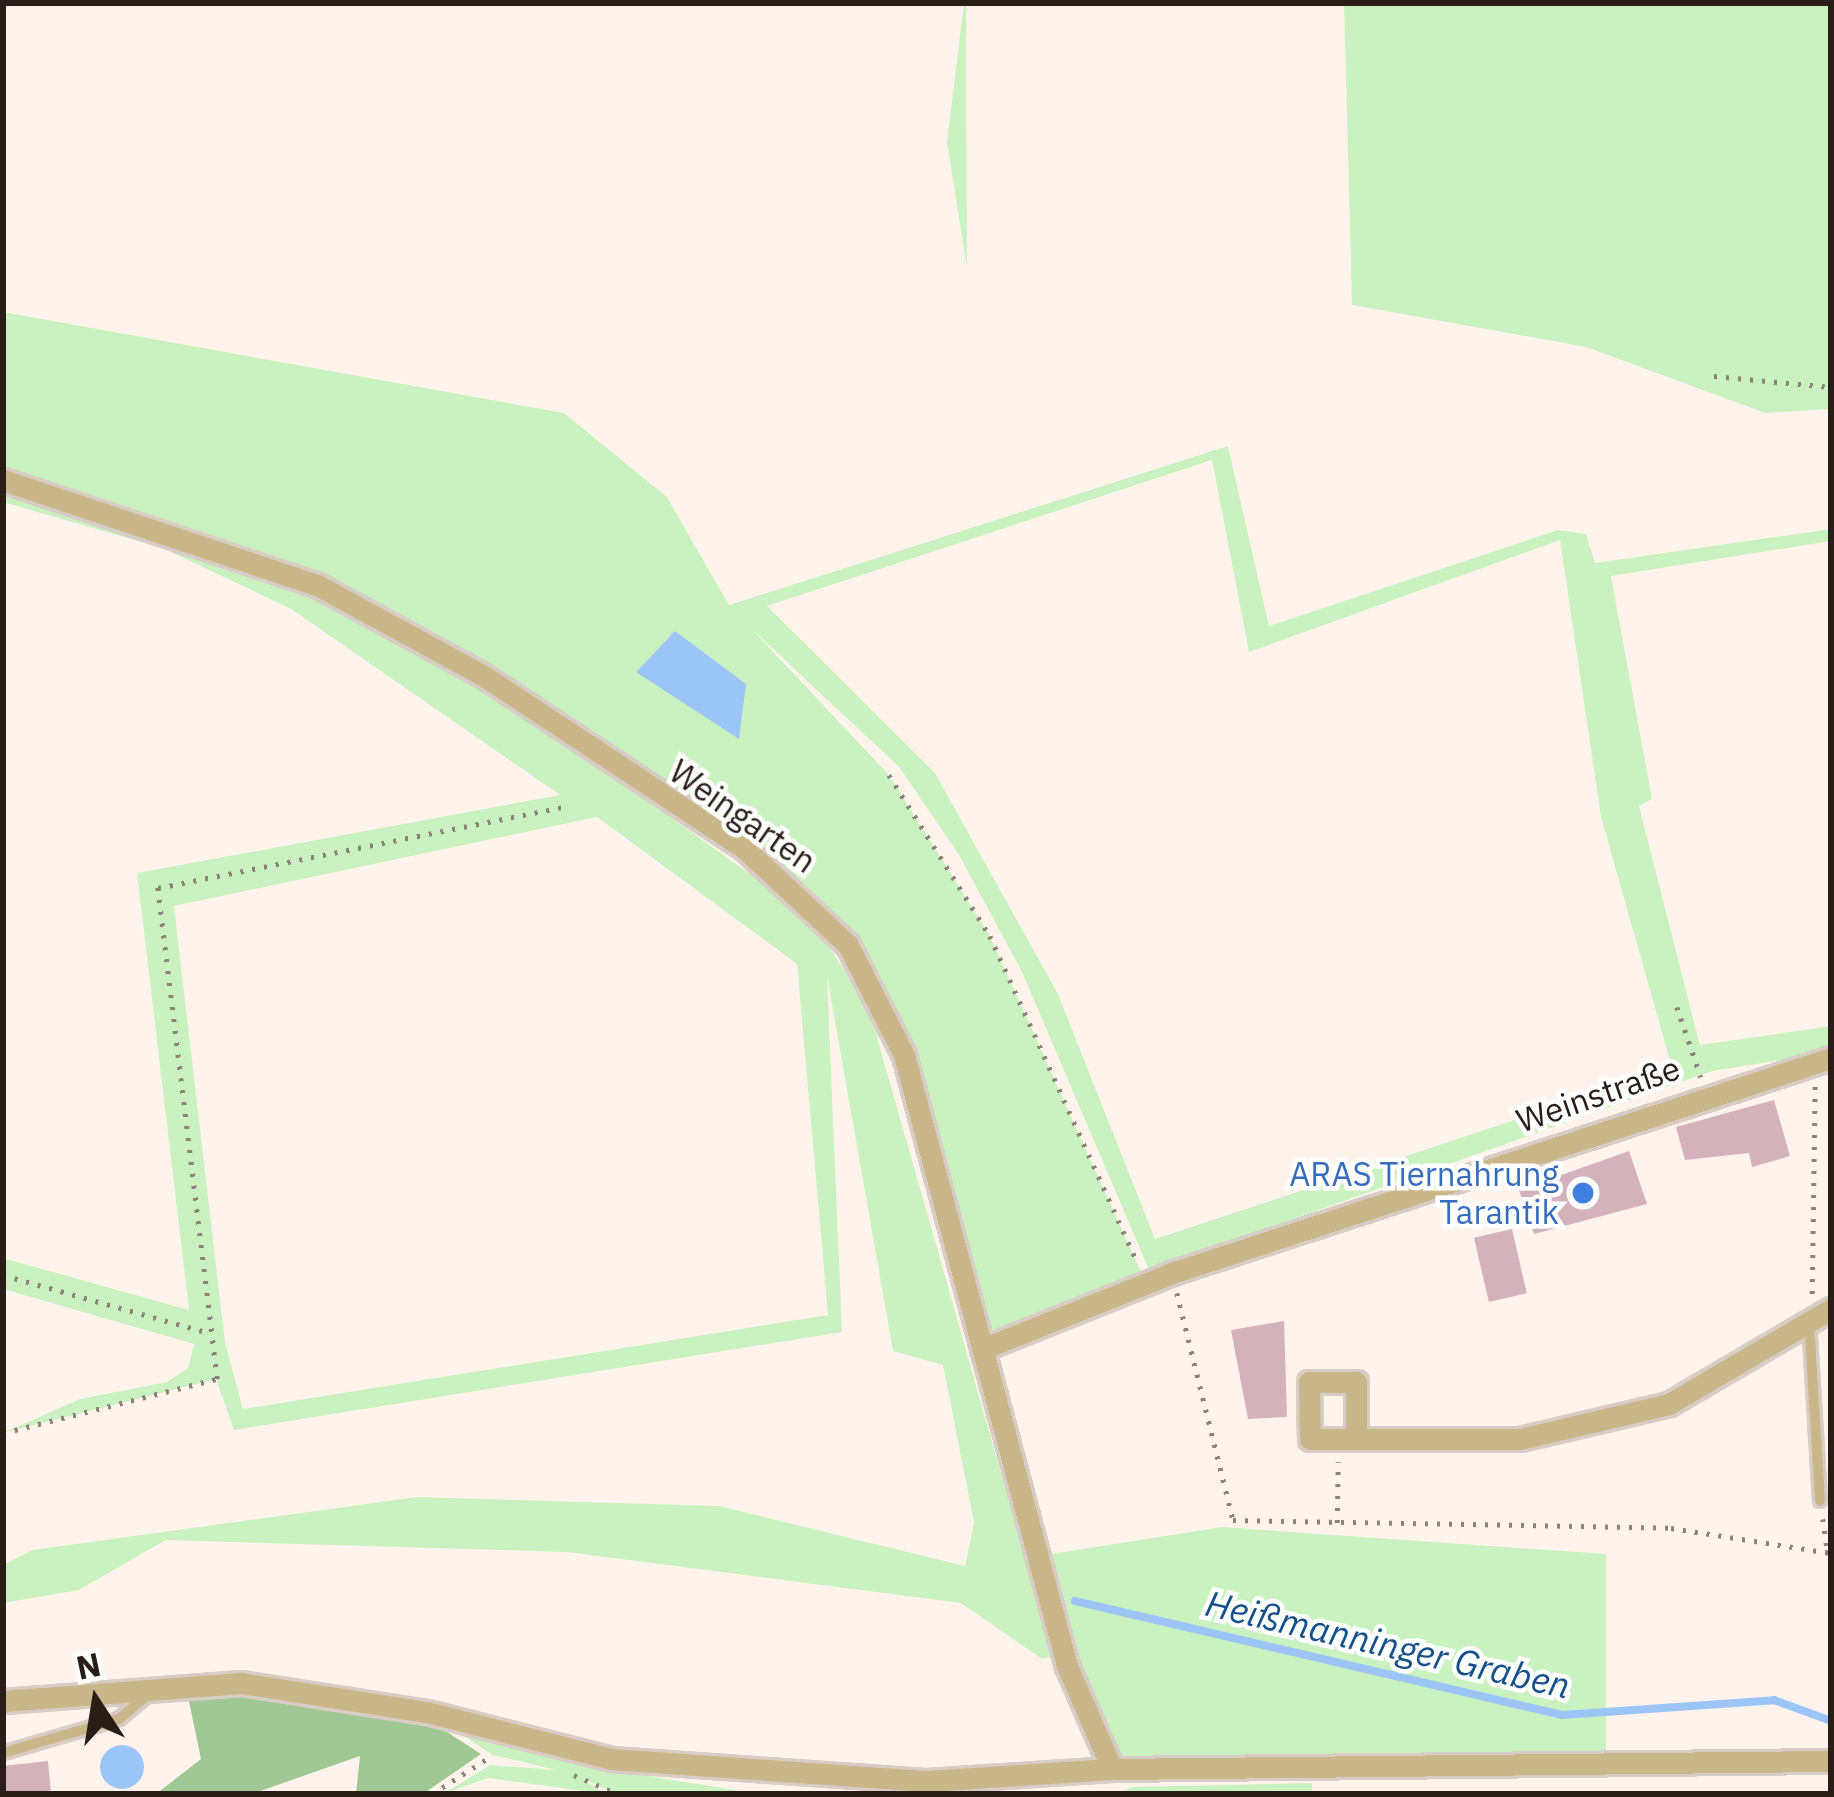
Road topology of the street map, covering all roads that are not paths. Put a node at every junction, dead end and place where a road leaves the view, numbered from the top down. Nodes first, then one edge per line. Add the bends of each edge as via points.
1 (3, 480) edge
2 (1822, 1060) edge
3 (1818, 1314) edge
4 (982, 1349) junction
5 (1347, 1438) road end
6 (1820, 1501) road end
7 (152, 1692) junction
8 (3, 1701) edge
9 (3, 1753) edge
10 (1831, 1761) edge
11 (1112, 1768) junction

1 - 4 street, Weingarten via 319,586 484,676 803,898 879,992 904,1055
2 - 4 street, Weinstraße via 1172,1273
3 - 5 street via 1670,1404 1520,1439
3 - 6 lane
4 - 11 street, Weingarten via 1067,1666
7 - 8 street via 120,1685
7 - 9 lane via 119,1719
7 - 11 street via 241,1683 711,1771 927,1781
10 - 11 street

